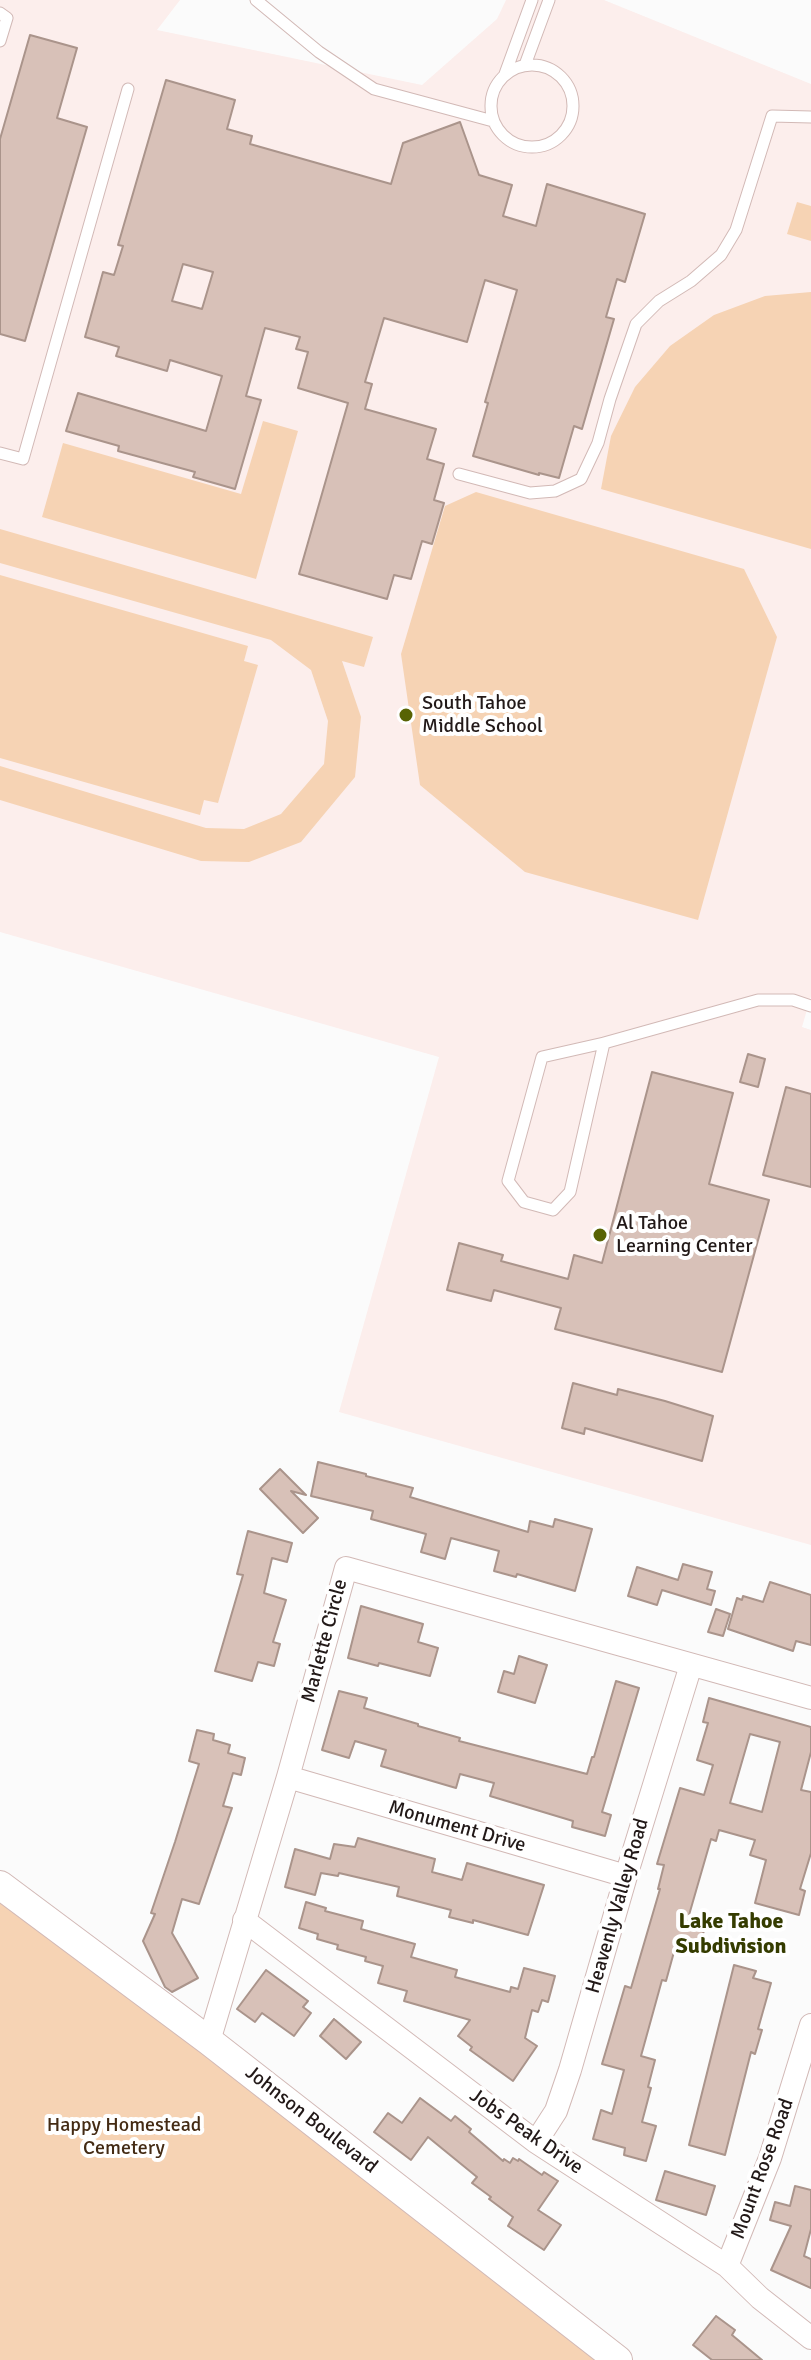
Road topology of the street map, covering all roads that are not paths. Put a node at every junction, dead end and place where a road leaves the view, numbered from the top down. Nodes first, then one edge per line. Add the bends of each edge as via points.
1 (256, 0) edge
2 (532, 0) edge
3 (549, 0) edge
4 (0, 13) edge
5 (0, 41) edge
6 (525, 65) junction
7 (505, 74) junction
8 (128, 89) dead end
9 (811, 117) edge
10 (493, 121) junction
11 (0, 453) edge
12 (459, 474) dead end
13 (811, 1006) edge
14 (604, 1043) junction
15 (691, 1665) junction
16 (811, 1698) edge
17 (288, 1777) junction
18 (626, 1876) junction
19 (0, 1885) edge
20 (244, 1920) junction
21 (811, 2025) edge
22 (209, 2041) junction
23 (536, 2142) junction
24 (727, 2266) junction
25 (811, 2338) edge
26 (618, 2360) edge

1 - 10 lane via 374,89
2 - 7 lane
3 - 6 lane
4 - 5 lane via 7,18
6 - 7 lane
6 - 10 lane via 553,71 570,90 567,125 551,142 525,146 505,137
7 - 10 lane via 492,95
8 - 11 lane via 23,459
9 - 12 lane via 772,116 736,230 721,255 636,324 581,479 555,491 530,493
13 - 14 lane via 758,1000
14 - 14 lane via 542,1057 508,1181 524,1202 553,1210 570,1192
15 - 16 street, Marlette Circle
15 - 17 street, Marlette Circle via 346,1568
15 - 18 street, Heavenly Valley Road
17 - 18 street, Monument Drive
17 - 20 street, Marlette Circle
18 - 23 street, Heavenly Valley Road via 570,2070 556,2111
19 - 22 street, Johnson Boulevard
20 - 22 street, Marlette Circle
20 - 23 street, Jobs Peak Drive
21 - 24 street, Mount Rose Road via 770,2158
22 - 26 street, Johnson Boulevard
23 - 24 street, Jobs Peak Drive
24 - 25 street, Jobs Peak Drive

